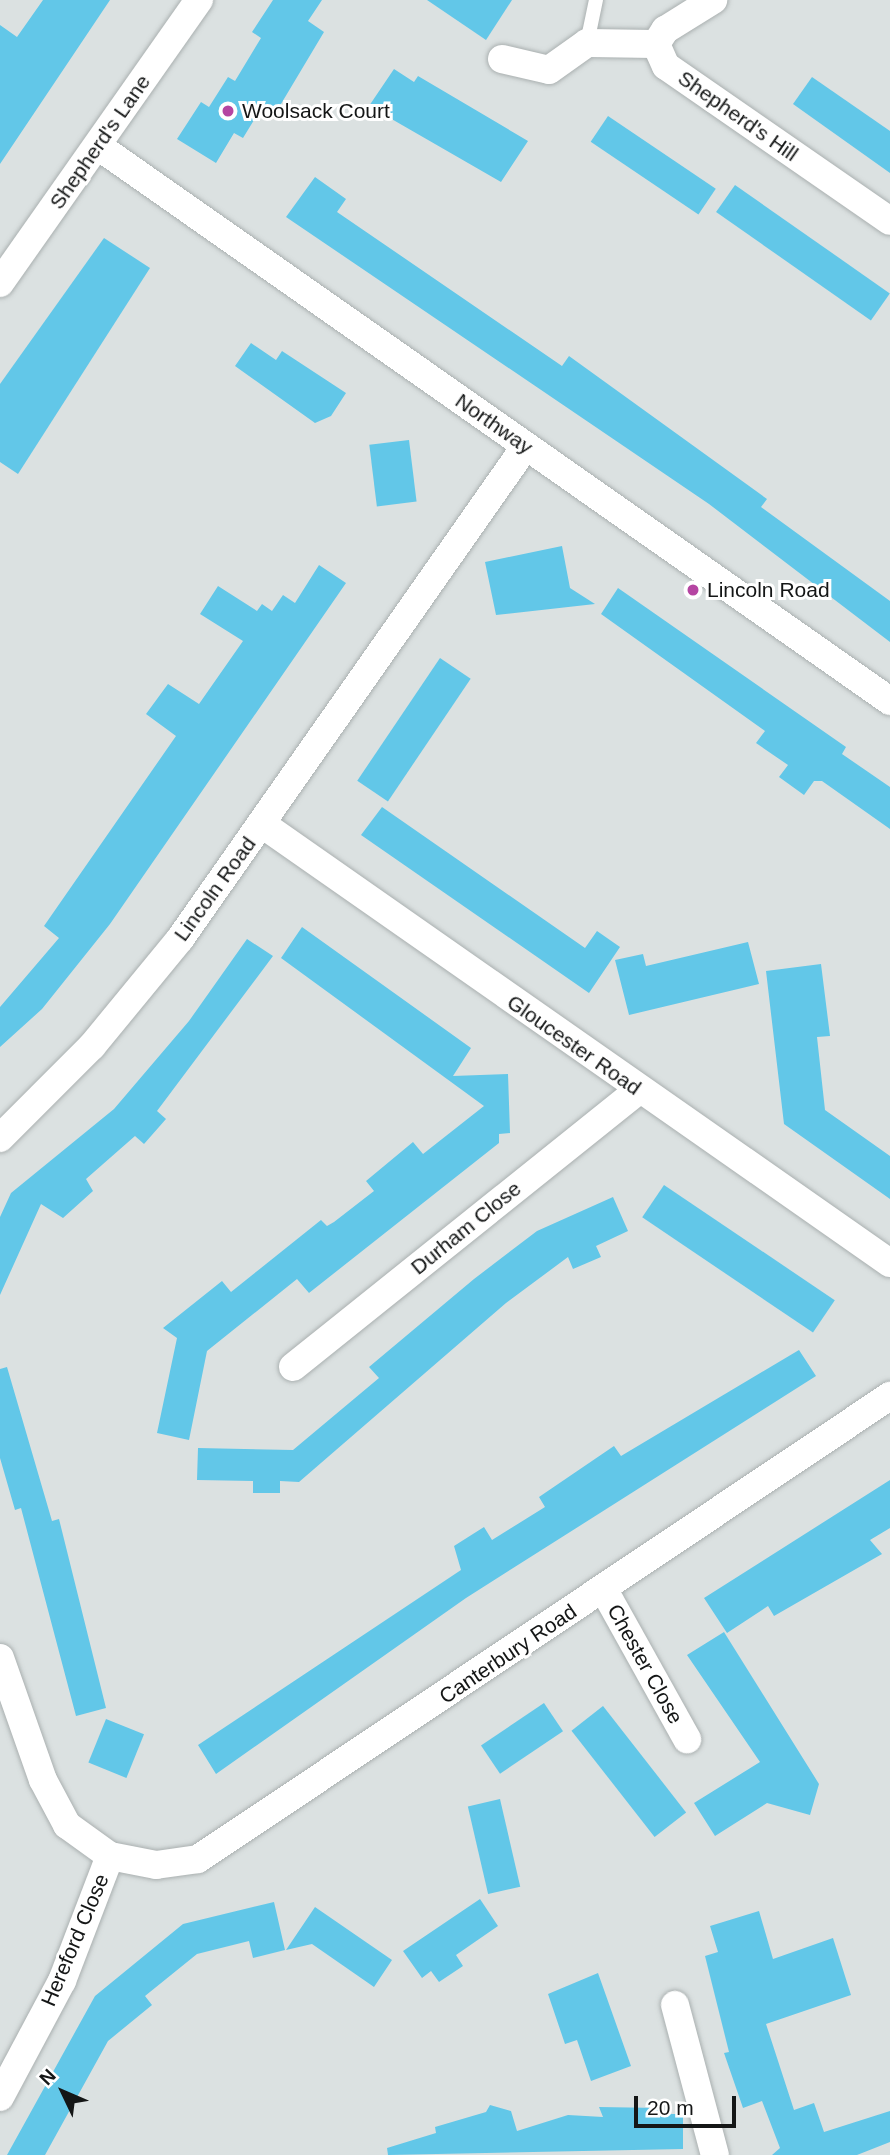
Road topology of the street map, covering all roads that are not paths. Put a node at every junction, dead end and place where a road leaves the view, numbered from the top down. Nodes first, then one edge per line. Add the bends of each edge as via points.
1 (199, 0) edge
2 (596, 0) edge
3 (713, 0) edge
4 (587, 43) junction
5 (656, 44) junction
6 (502, 59) dead end
7 (98, 146) junction
8 (890, 221) edge
9 (0, 283) edge
10 (525, 447) junction
11 (890, 701) edge
12 (262, 824) junction
13 (639, 1090) junction
14 (0, 1138) edge
15 (890, 1263) edge
16 (293, 1367) dead end
17 (890, 1396) edge
18 (604, 1590) junction
19 (0, 1658) edge
20 (687, 1739) dead end
21 (110, 1856) junction
22 (675, 2005) dead end
23 (0, 2097) edge
24 (715, 2155) edge

1 - 7 street, Shepherd's Lane
2 - 4 lane
3 - 5 street via 665,30
4 - 5 street
4 - 6 street via 549,70
5 - 8 street, Shepherd's Hill via 666,65
7 - 9 street, Shepherd's Lane
7 - 10 street, Northway
10 - 11 street, Northway
10 - 12 street, Lincoln Road
12 - 13 street, Gloucester Road
12 - 14 street, Lincoln Road via 100,1035
13 - 15 street, Gloucester Road
13 - 16 street, Durham Close
17 - 18 street, Canterbury Road
18 - 20 street, Chester Close
18 - 21 street, Canterbury Road via 198,1859 156,1865
19 - 21 street via 52,1803 67,1825
21 - 23 street, Hereford Close via 62,1981
22 - 24 street

